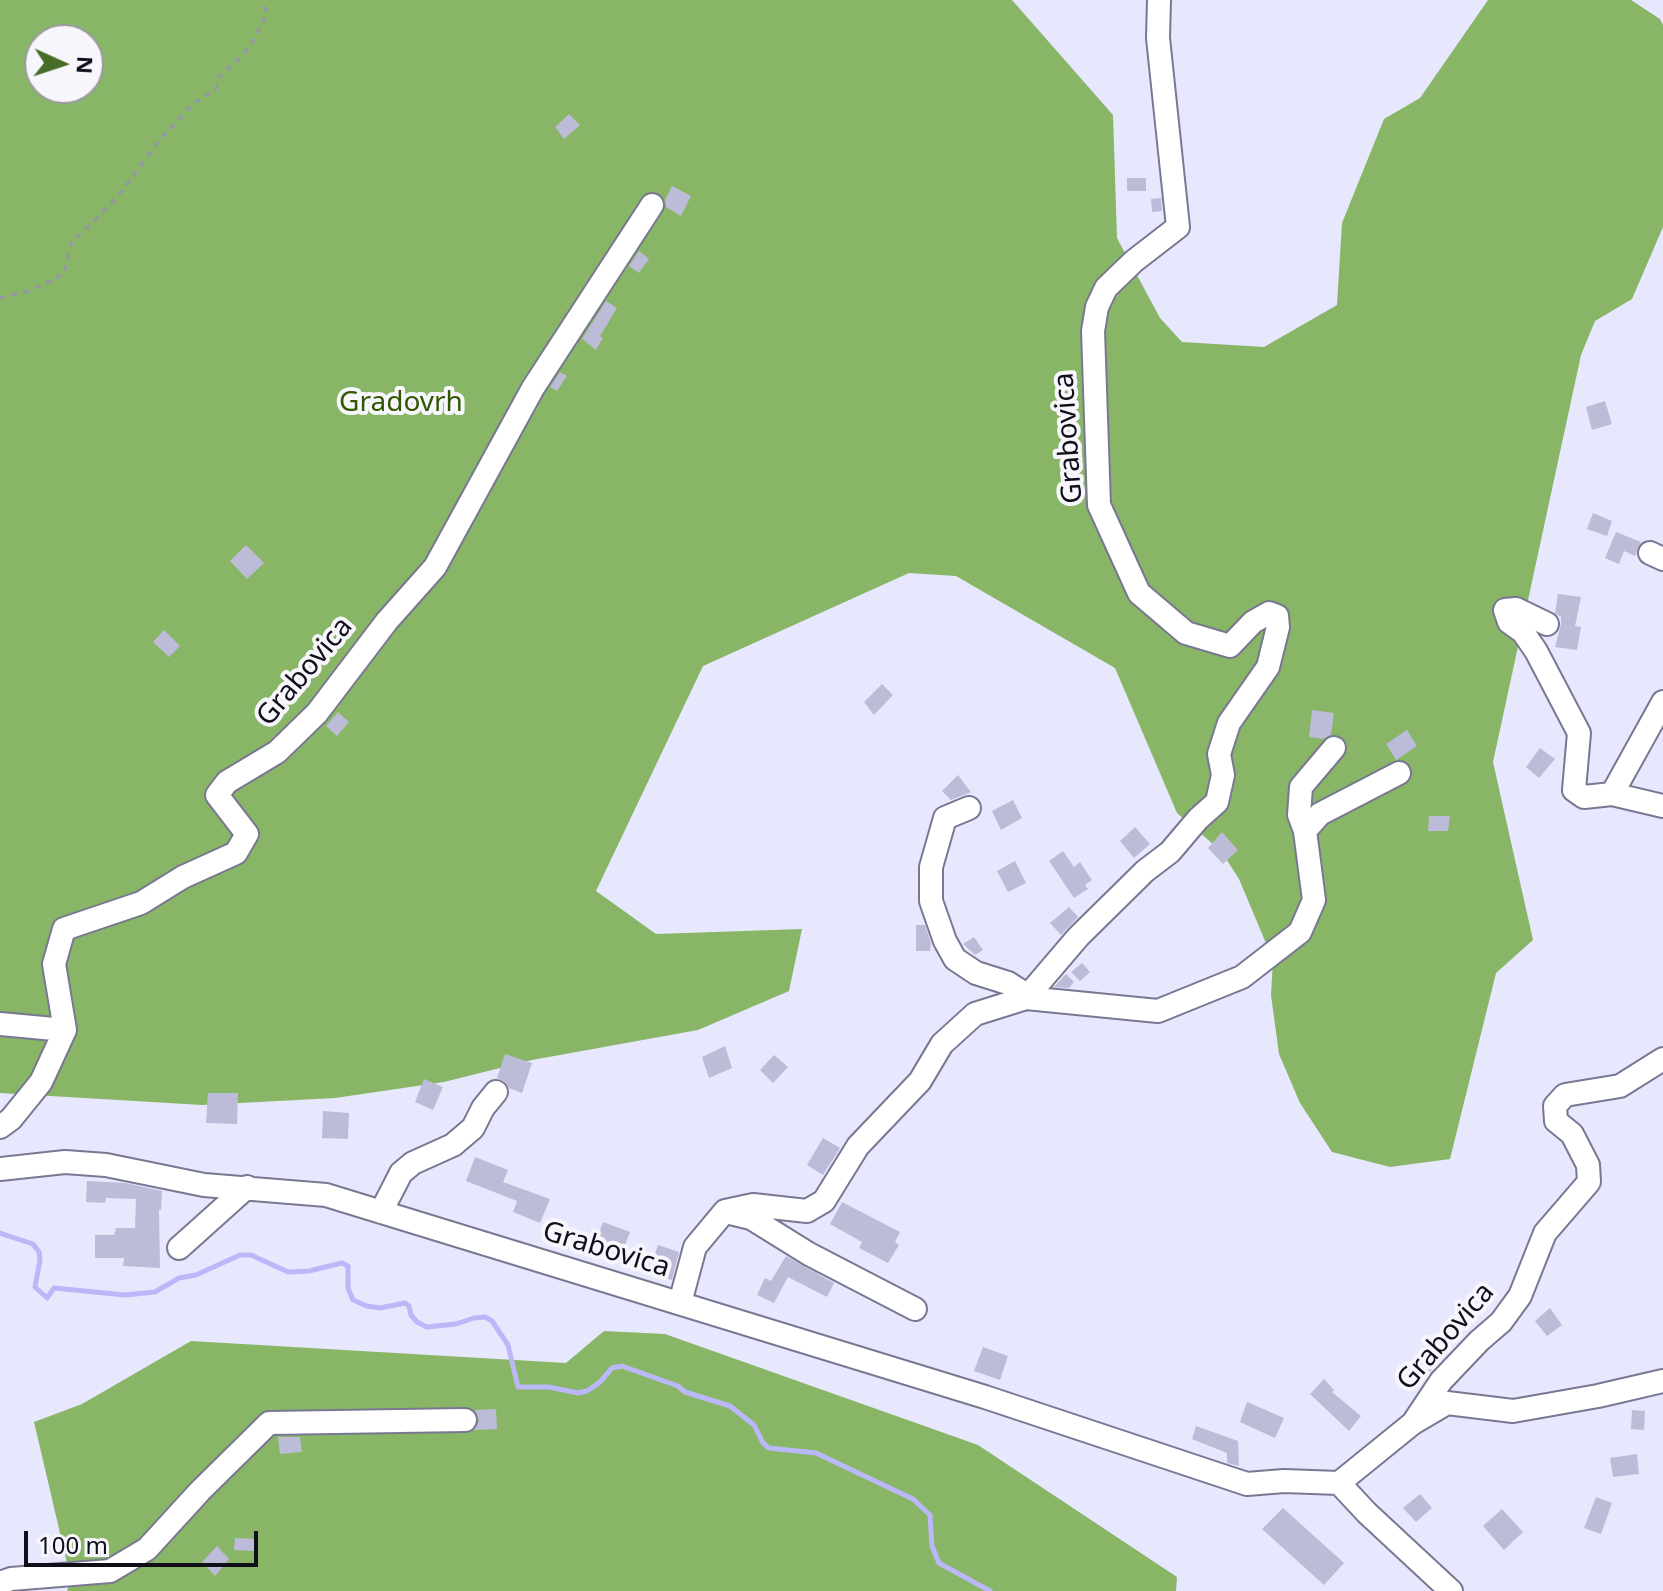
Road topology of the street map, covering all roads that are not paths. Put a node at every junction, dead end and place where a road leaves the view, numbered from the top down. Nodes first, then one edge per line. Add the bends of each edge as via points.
1 (1159, 0) edge
2 (652, 205) dead end
3 (1547, 624) dead end
4 (1663, 702) edge
5 (1334, 748) dead end
6 (1399, 773) dead end
7 (1612, 794) junction
8 (1663, 806) edge
9 (969, 808) dead end
10 (1305, 831) junction
11 (1026, 998) junction
12 (0, 1024) edge
13 (65, 1030) junction
14 (1663, 1059) edge
15 (496, 1092) dead end
16 (0, 1127) edge
17 (0, 1169) edge
18 (247, 1187) junction
19 (725, 1211) junction
20 (381, 1212) junction
21 (179, 1248) dead end
22 (680, 1303) junction
23 (915, 1309) dead end
24 (1663, 1381) edge
25 (465, 1420) dead end
26 (1413, 1423) junction
27 (1339, 1483) junction
28 (0, 1583) edge
29 (1451, 1591) edge

1 - 11 street, Grabovica via 1158,38 1178,227 1106,288 1097,307 1093,358 1099,505 1139,593 1186,633 1230,646 1269,613 1277,616 1278,627 1268,667 1229,723 1219,754 1223,775 1217,802 1078,937
2 - 13 street, Grabovica via 533,388 435,567 317,713 277,752 227,782 217,795 247,834 236,853 141,903 64,929 54,964
3 - 7 street via 1516,609 1505,610 1509,622 1536,651 1579,733 1574,790 1584,797
4 - 7 street
5 - 10 street via 1301,787 1299,815
6 - 10 street via 1320,814
7 - 8 street
9 - 11 street via 945,818 931,867 931,901 955,959 976,973 1008,983
10 - 11 street via 1314,900 1300,932 1242,977 1158,1011
11 - 19 street via 975,1014 942,1044 920,1081 858,1146 824,1201 807,1211 753,1205
12 - 13 street
13 - 16 street via 41,1082
14 - 26 street, Grabovica via 1620,1086 1565,1095 1555,1106 1556,1121 1572,1134 1588,1165 1589,1182 1545,1233 1520,1296 1441,1381
15 - 20 street via 473,1128 401,1173
17 - 18 street, Grabovica via 65,1162
18 - 20 street, Grabovica via 326,1195
18 - 21 street
19 - 22 street, Grabovica via 695,1247
19 - 23 street via 751,1218
20 - 22 street, Grabovica
22 - 27 street, Grabovica via 1247,1484
24 - 26 street, Grabovica via 1513,1411 1447,1403
25 - 28 street via 269,1423 147,1549 110,1571
26 - 27 street, Grabovica
27 - 29 street

